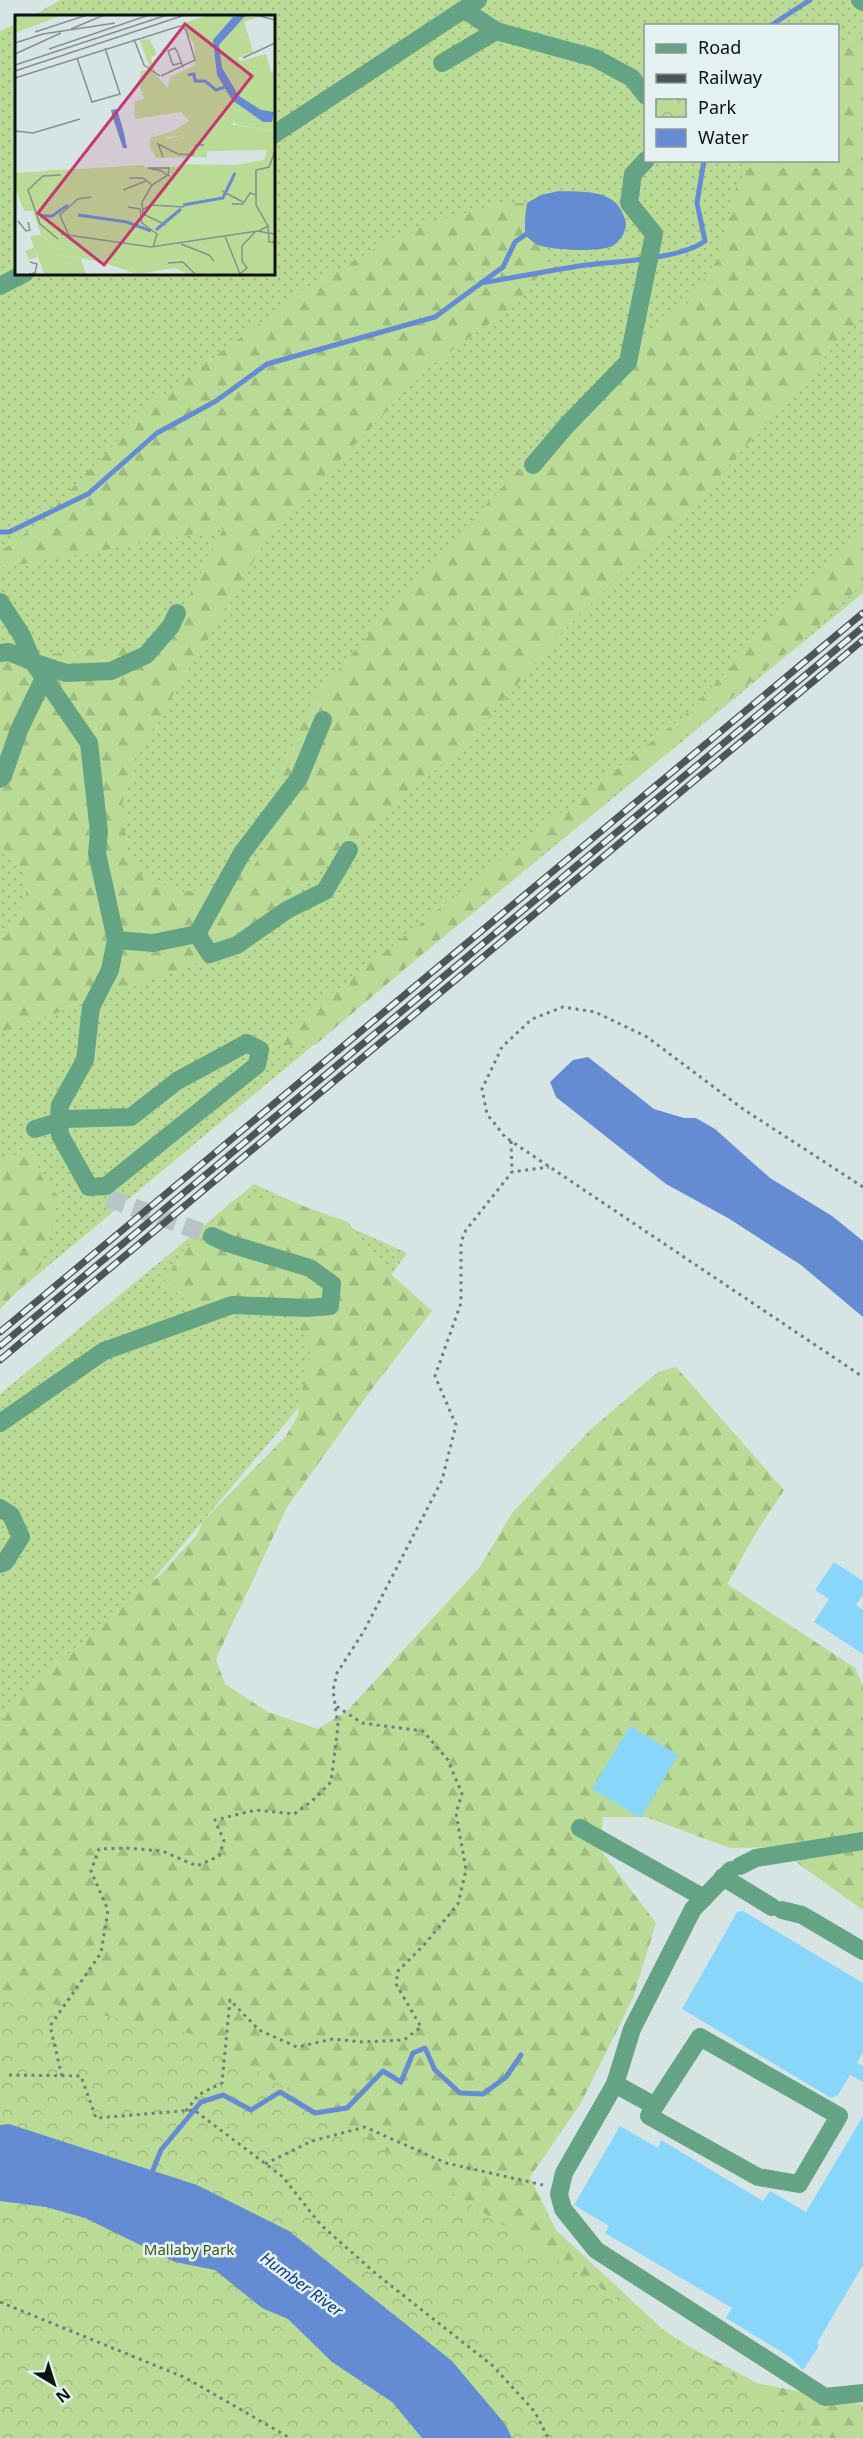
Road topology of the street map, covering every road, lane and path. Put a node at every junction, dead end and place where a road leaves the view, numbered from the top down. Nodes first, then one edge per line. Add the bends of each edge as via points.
1 (472, 5) edge
2 (496, 31) junction
3 (442, 63) dead end
4 (644, 95) edge
5 (274, 134) edge
6 (644, 162) edge
7 (23, 274) edge
8 (0, 286) edge
9 (533, 465) dead end
10 (0, 602) edge
11 (177, 613) dead end
12 (0, 653) edge
13 (33, 662) junction
14 (44, 678) junction
15 (323, 720) dead end
16 (0, 779) edge
17 (349, 850) dead end
18 (197, 934) junction
19 (116, 940) junction
20 (59, 1120) junction
21 (35, 1129) dead end
22 (511, 1141) junction
23 (549, 1167) junction
24 (512, 1172) junction
25 (90, 1187) junction
26 (863, 1187) edge
27 (108, 1198) tunnel mouth
28 (212, 1236) tunnel mouth
29 (863, 1377) edge
30 (0, 1423) edge
31 (0, 1508) edge
32 (0, 1564) edge
33 (336, 1706) junction
34 (580, 1828) dead end
35 (863, 1841) edge
36 (731, 1871) junction
37 (704, 1898) junction
38 (863, 1951) edge
39 (9, 2074) dead end
40 (62, 2076) junction
41 (615, 2084) junction
42 (655, 2106) junction
43 (186, 2111) junction
44 (265, 2164) junction
45 (560, 2189) junction
46 (0, 2302) edge
47 (863, 2393) edge
48 (290, 2438) edge
49 (548, 2438) edge

1 - 2 lane
1 - 5 lane
2 - 3 lane
2 - 4 lane via 595,58 632,78
6 - 9 lane via 633,174 629,203 654,234 628,362
7 - 8 lane
10 - 13 lane
11 - 13 lane via 171,626 146,654 111,671 66,673
12 - 13 lane via 9,652
13 - 14 lane
14 - 16 lane
14 - 19 lane via 89,743 99,832 97,853
15 - 18 lane via 298,778 242,853
17 - 18 lane via 325,891 286,910 237,945 210,954
18 - 19 lane via 153,943
19 - 20 lane via 110,970 91,1007 85,1060 60,1106
20 - 21 lane
20 - 25 lane via 60,1135
20 - 25 lane via 131,1117 177,1081 247,1042 260,1050 257,1065 222,1095 106,1186
22 - 23 path
22 - 24 path
22 - 26 path via 487,1114 482,1089 502,1047 532,1019 563,1007 595,1012 647,1037 743,1109
23 - 24 path
23 - 29 path
24 - 33 path via 466,1230 461,1242 461,1303 435,1376 456,1425 442,1480 364,1632 337,1672 333,1690
25 - 27 lane
28 - 30 lane via 310,1268 332,1284 330,1306 232,1305 104,1351
31 - 32 lane via 11,1515 21,1537
33 - 40 path via 338,1726 331,1782 294,1814 256,1810 215,1820 224,1841 219,1856 197,1866 162,1851 99,1849 91,1871 108,1910 101,1953 50,2026
33 - 43 path via 362,1723 423,1731 448,1760 462,1794 456,1813 466,1870 458,1904 398,1971 396,1984 421,2027 404,2040 333,2039 297,2047 259,2030 230,2000 222,2083 198,2095
34 - 37 lane
35 - 36 lane via 756,1858
36 - 37 lane
36 - 38 lane via 777,1909 802,1915
37 - 41 lane via 693,1909 632,2029
39 - 40 path
40 - 43 path via 81,2076 96,2118
41 - 42 lane
41 - 45 lane via 564,2173
42 - 42 lane via 649,2116 758,2177 799,2184 839,2116 700,2037
43 - 44 path via 194,2110
44 - 45 path via 312,2141 365,2127 446,2163
44 - 49 path via 283,2177 320,2224 375,2273 493,2366 536,2412
45 - 47 lane via 563,2209 596,2250 825,2397
46 - 48 path via 186,2378

